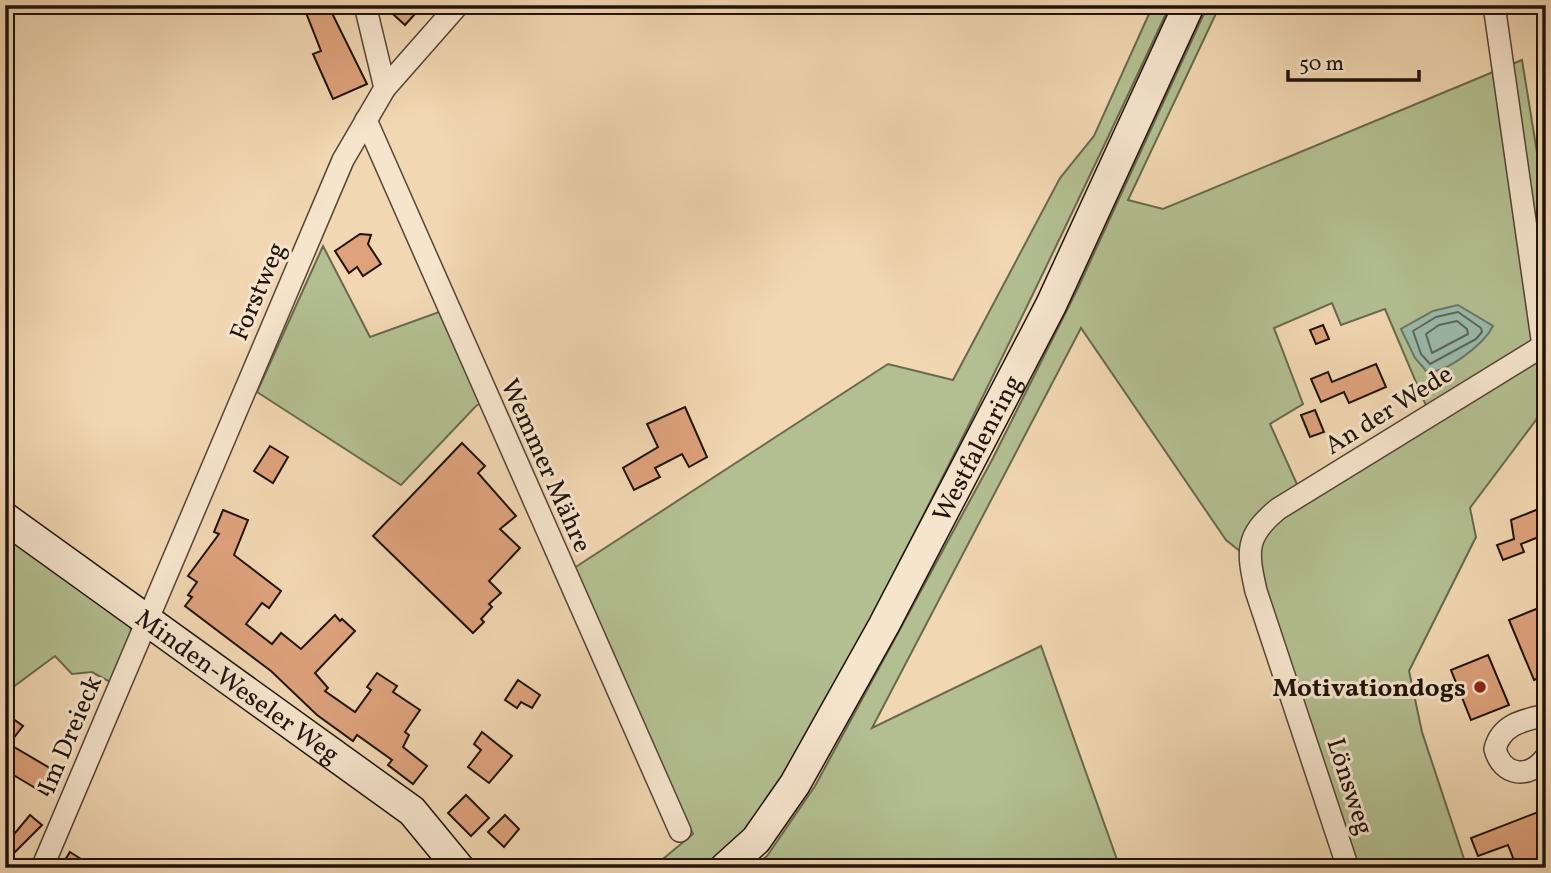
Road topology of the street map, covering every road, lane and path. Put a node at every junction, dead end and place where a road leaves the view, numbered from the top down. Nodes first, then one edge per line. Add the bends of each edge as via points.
1 (365, 5) edge
2 (458, 5) edge
3 (1189, 5) edge
4 (1494, 5) edge
5 (385, 88) junction
6 (366, 120) junction
7 (1544, 345) edge
8 (5, 517) edge
9 (1261, 523) joint
10 (148, 622) junction
11 (1546, 715) edge
12 (1546, 757) edge
13 (680, 831) dead end
14 (42, 868) edge
15 (459, 868) edge
16 (725, 868) edge
17 (1348, 868) edge

1 - 5 street
2 - 5 street, Forstweg
3 - 16 main road, Westfalenring via 1051,305 884,625 796,783 756,840
4 - 7 street
5 - 6 street, Forstweg
6 - 10 street, Forstweg via 343,160
6 - 13 street, Wemmer Mähre
7 - 9 street, An der Wede
8 - 10 main road, Minden-Weseler Weg
9 - 17 street, Lönsweg via 1250,540 1256,591
10 - 14 street, Im Dreieck
10 - 15 main road, Minden-Weseler Weg via 412,811
11 - 12 street via 1504,730 1495,748 1504,767 1516,773 1530,771

